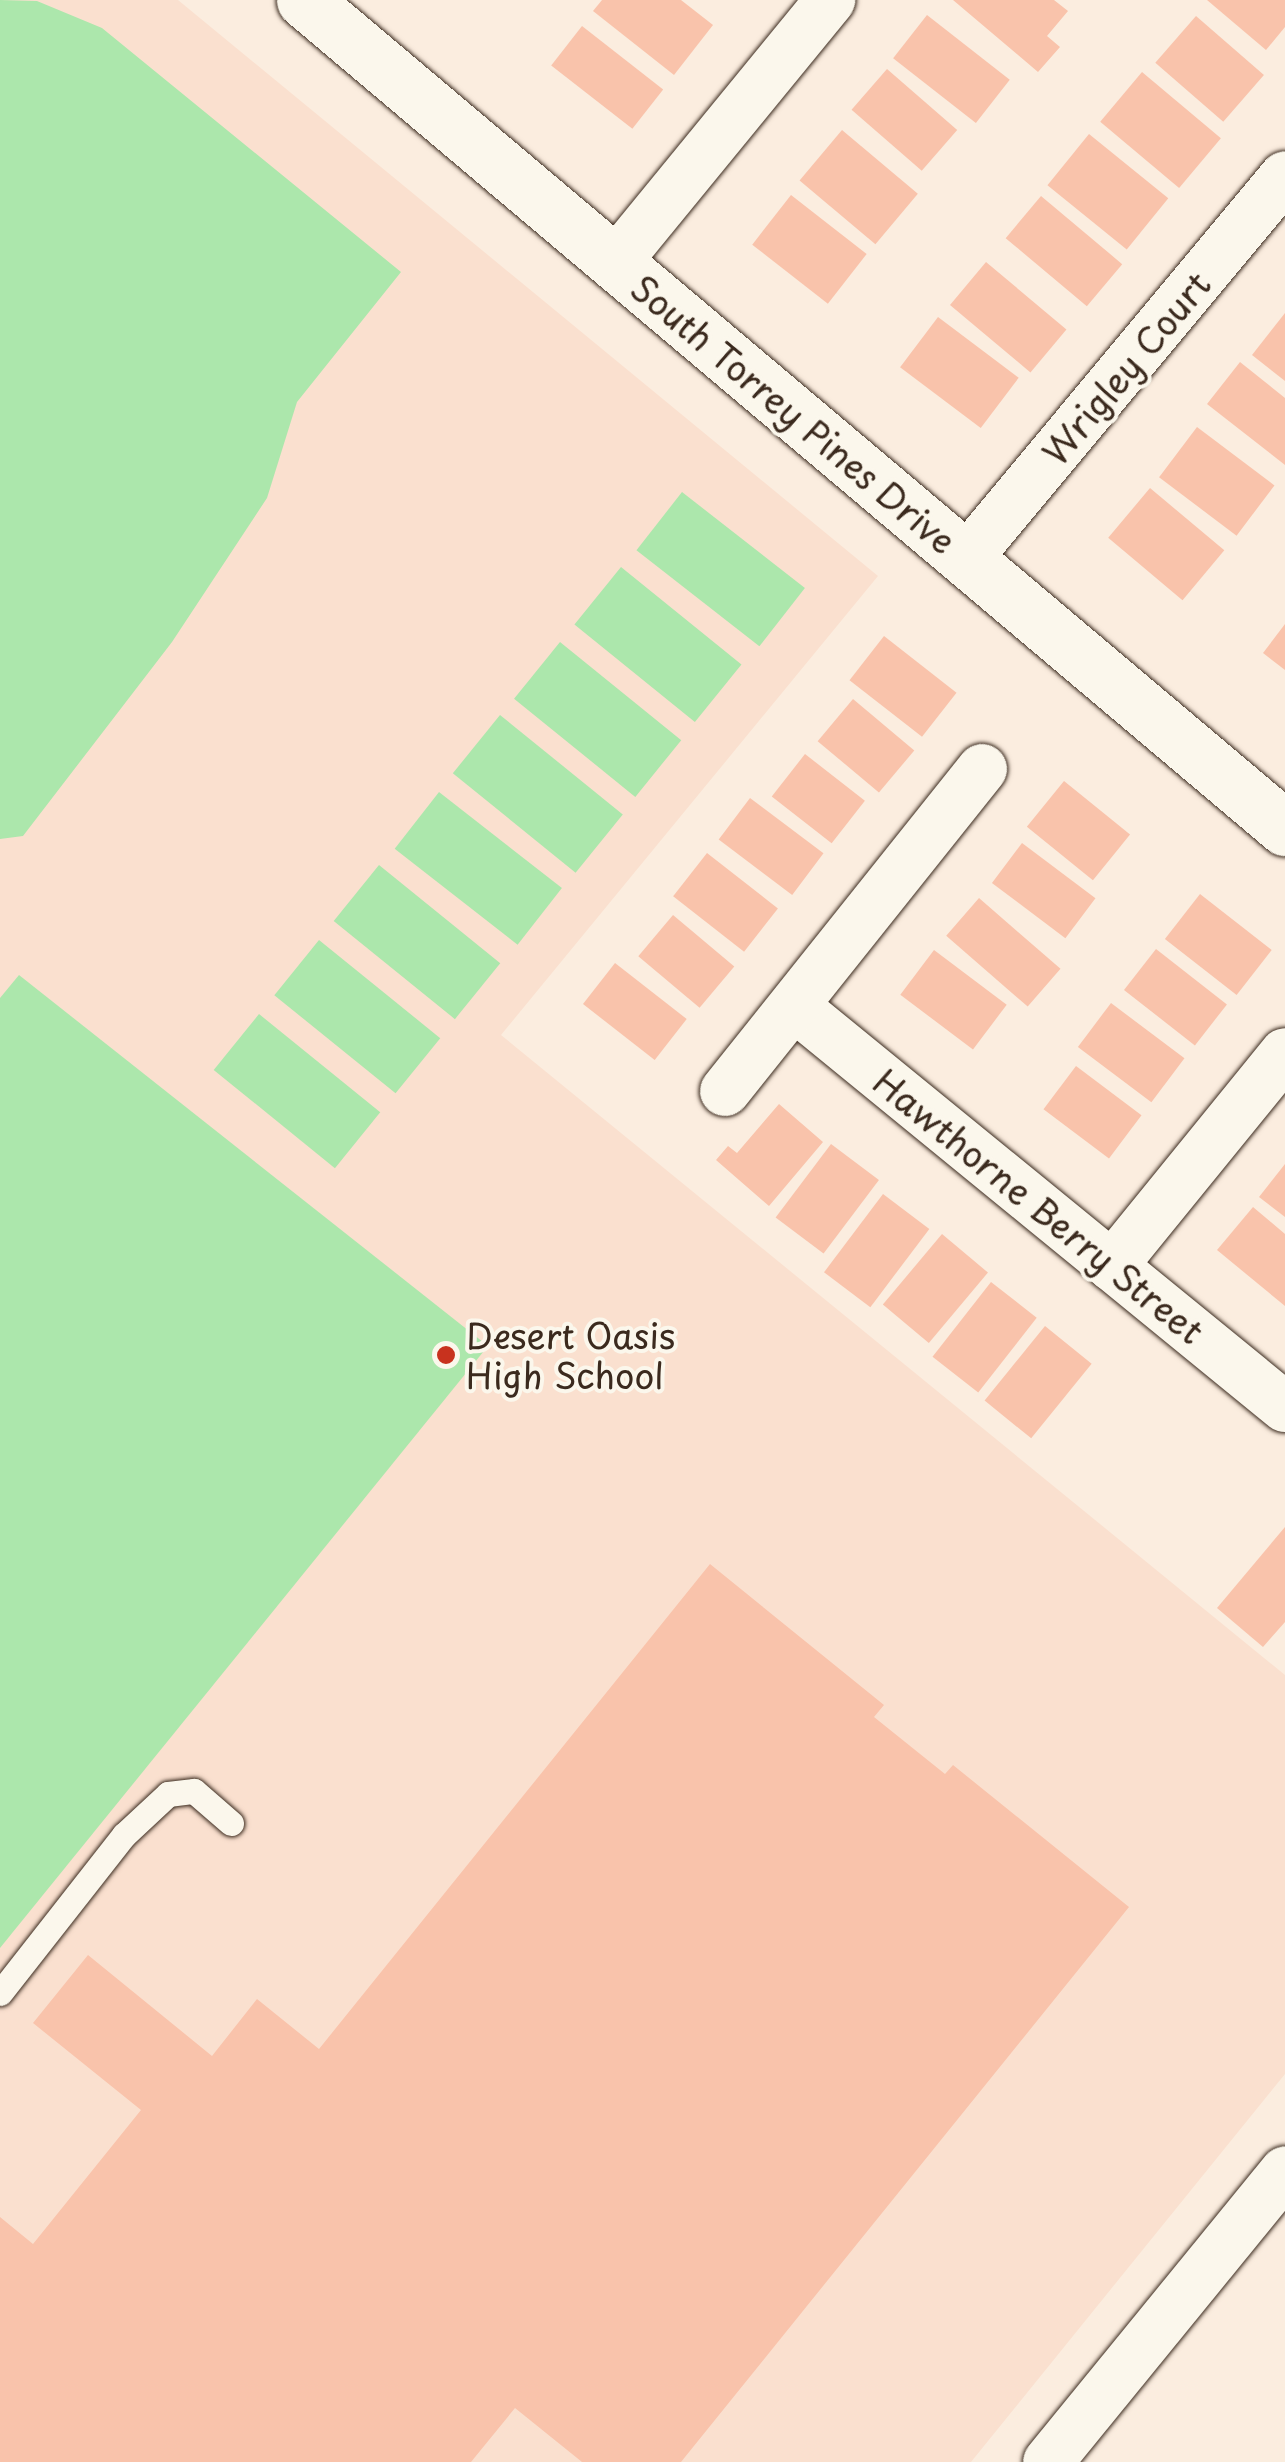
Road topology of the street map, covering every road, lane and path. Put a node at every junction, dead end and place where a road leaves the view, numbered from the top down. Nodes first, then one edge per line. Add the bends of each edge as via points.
1 (304, 0) edge
2 (830, 0) edge
3 (1285, 176) edge
4 (615, 263) junction
5 (966, 559) junction
6 (982, 769) dead end
7 (1285, 828) edge
8 (794, 1006) junction
9 (1285, 1053) edge
10 (726, 1092) dead end
11 (1112, 1266) junction
12 (1285, 1407) edge
13 (231, 1823) dead end
14 (0, 1994) edge
15 (1285, 2171) edge
16 (1048, 2462) edge

1 - 4 street, South Torrey Pines Drive
2 - 4 street
3 - 5 street, Wrigley Court
4 - 5 street, South Torrey Pines Drive
5 - 7 street, South Torrey Pines Drive
6 - 8 street
8 - 10 street
8 - 11 street, Hawthorne Berry Street
9 - 11 street
11 - 12 street, Hawthorne Berry Street
13 - 14 lane via 194,1791 168,1794 124,1835
15 - 16 street

